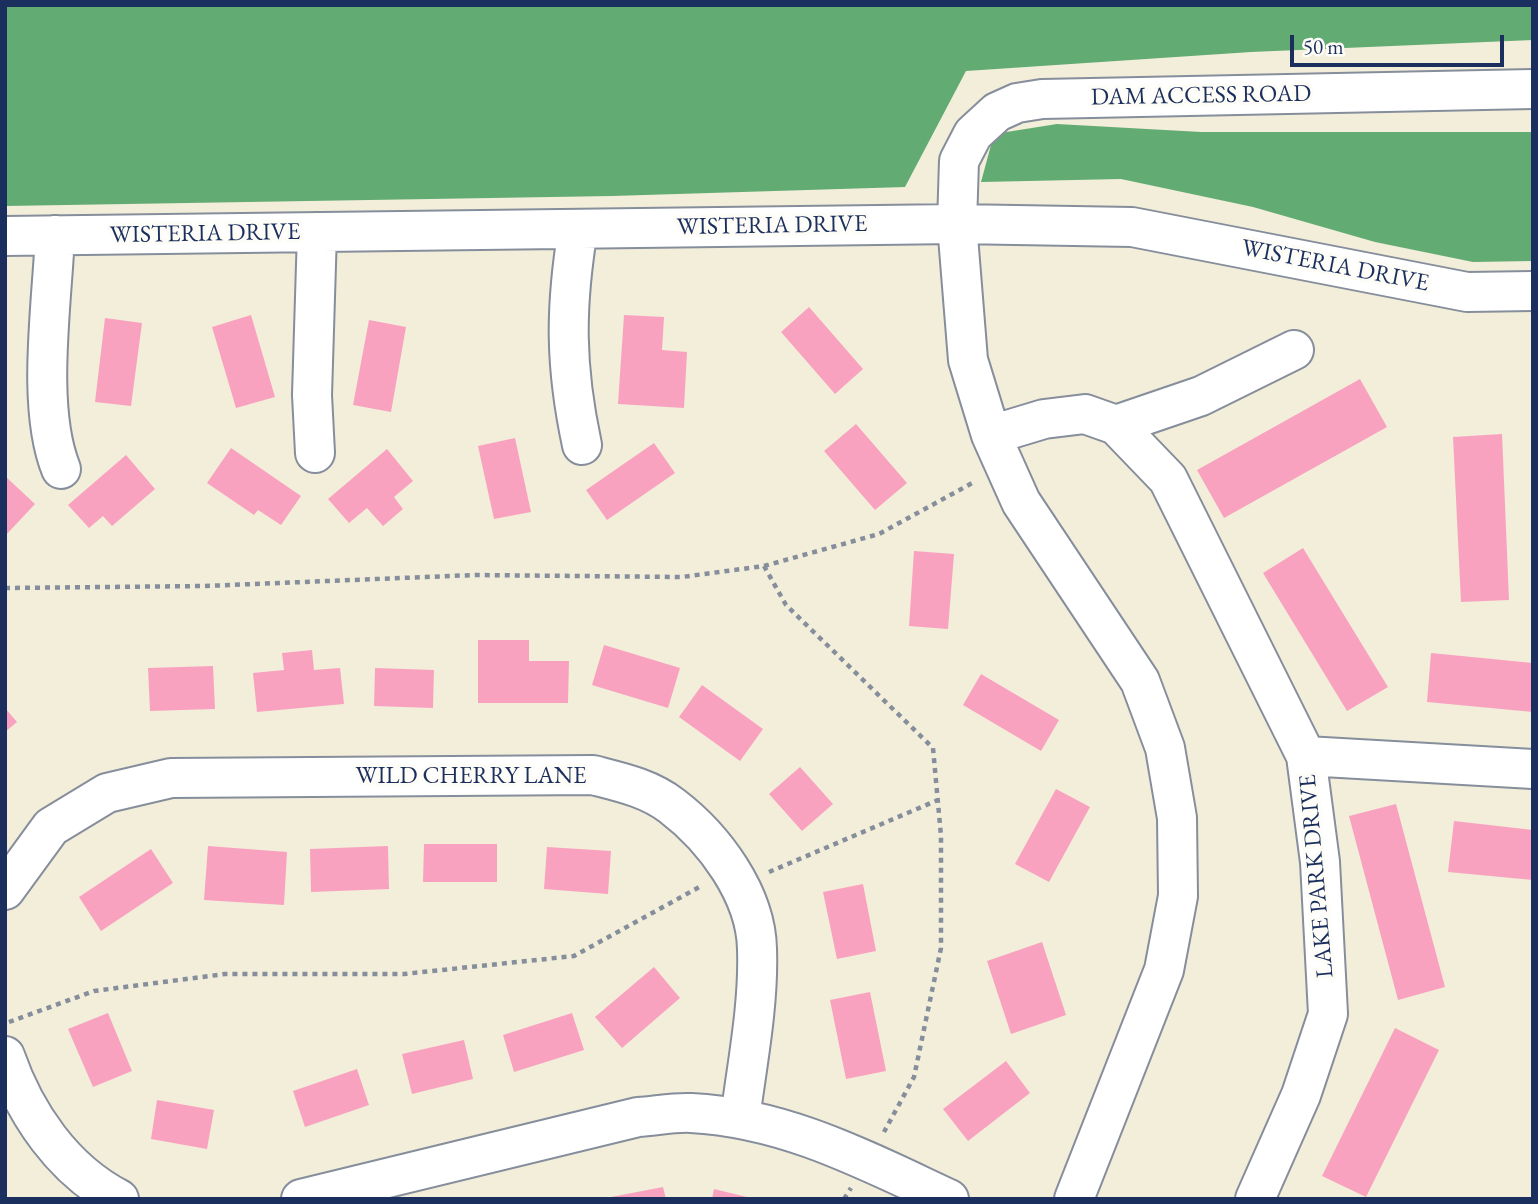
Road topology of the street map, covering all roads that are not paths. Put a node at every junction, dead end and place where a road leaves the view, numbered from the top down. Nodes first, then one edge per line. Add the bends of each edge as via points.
1 (1533, 89) edge
2 (957, 224) junction
3 (578, 229) junction
4 (317, 232) junction
5 (5, 236) edge
6 (55, 236) junction
7 (1533, 291) edge
8 (1294, 350) dead end
9 (1116, 425) junction
10 (582, 445) dead end
11 (998, 451) junction
12 (315, 453) dead end
13 (61, 469) dead end
14 (1306, 756) junction
15 (1533, 769) edge
16 (5, 890) edge
17 (5, 1056) edge
18 (740, 1119) junction
19 (119, 1199) edge
20 (301, 1199) edge
21 (949, 1199) edge
22 (1074, 1199) edge
23 (1255, 1199) edge

1 - 2 street, DAM ACCESS ROAD via 1017,103 984,122 965,146 959,161
2 - 3 street, WISTERIA DRIVE
2 - 7 street, WISTERIA DRIVE via 1132,227 1467,292
2 - 11 street, DAM ACCESS ROAD via 968,360
3 - 4 street, WISTERIA DRIVE
3 - 10 street via 568,317 570,388
4 - 6 street, WISTERIA DRIVE
4 - 12 street via 312,395
5 - 6 street, WISTERIA DRIVE
6 - 13 street via 48,391 52,447
8 - 9 street via 1201,396
9 - 11 street, LAKE PARK DRIVE via 1085,414 1044,419
9 - 14 street, LAKE PARK DRIVE via 1168,479
11 - 22 street, DAM ACCESS ROAD via 1021,502 1140,681 1165,748 1177,818 1178,896 1164,970
14 - 15 street
14 - 23 street, LAKE PARK DRIVE via 1320,862 1328,1014 1301,1095
16 - 18 street, WILD CHERRY LANE via 51,827 107,793 171,778 593,775 637,786 672,806 726,859 747,901 758,947
17 - 19 street via 15,1086 54,1147 83,1177
18 - 20 street via 690,1113 638,1117
18 - 21 street via 810,1135

